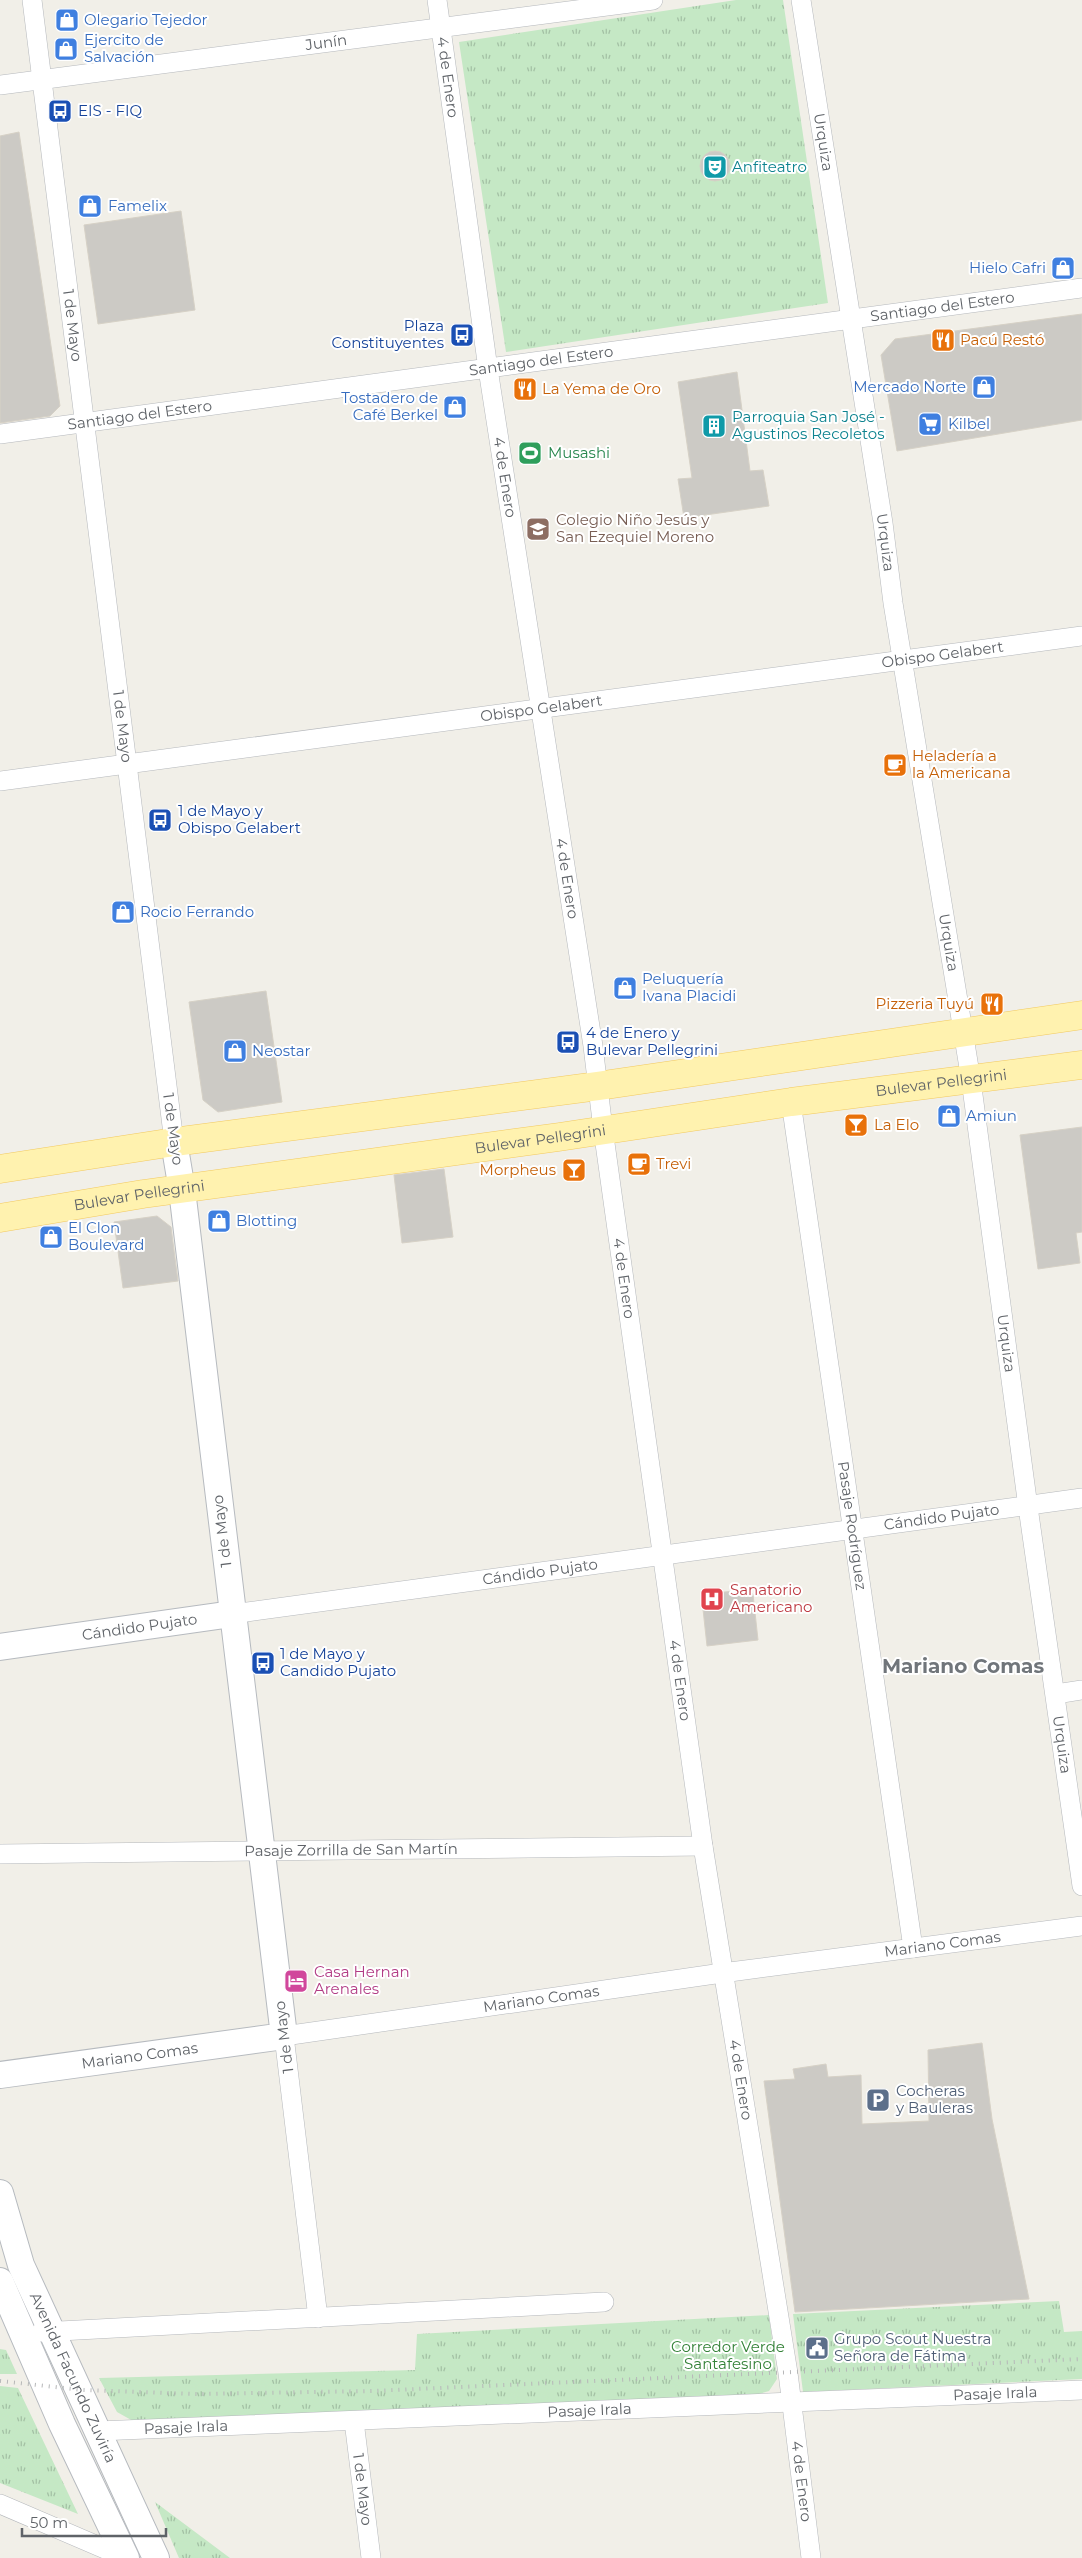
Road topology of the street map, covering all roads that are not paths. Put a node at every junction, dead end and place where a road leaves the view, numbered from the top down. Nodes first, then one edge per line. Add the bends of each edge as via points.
1 (32, 0) edge
2 (437, 0) edge
3 (653, 0) edge
4 (801, 0) edge
5 (441, 27) junction
6 (43, 79) junction
7 (0, 84) edge
8 (1082, 288) edge
9 (851, 319) junction
10 (488, 368) junction
11 (86, 422) junction
12 (0, 434) edge
13 (1082, 636) edge
14 (902, 661) junction
15 (541, 708) junction
16 (126, 764) junction
17 (0, 781) edge
18 (1082, 1015) edge
19 (963, 1031) junction
20 (1082, 1065) edge
21 (971, 1080) junction
22 (598, 1086) junction
23 (791, 1102) junction
24 (603, 1129) junction
25 (174, 1142) junction
26 (0, 1169) edge
27 (182, 1190) junction
28 (0, 1218) edge
29 (1082, 1498) edge
30 (1028, 1507) junction
31 (853, 1530) junction
32 (662, 1556) junction
33 (232, 1614) junction
34 (0, 1647) edge
35 (1082, 1690) edge
36 (1056, 1694) junction
37 (703, 1846) junction
38 (263, 1851) junction
39 (0, 1854) edge
40 (1082, 1886) edge
41 (1082, 1926) edge
42 (913, 1948) junction
43 (722, 1973) junction
44 (284, 2036) junction
45 (6, 2078) edge
46 (0, 2193) edge
47 (0, 2281) edge
48 (604, 2302) dead end
49 (318, 2318) junction
50 (52, 2331) junction
51 (22, 2333) junction
52 (1082, 2390) edge
53 (792, 2402) junction
54 (354, 2421) junction
55 (98, 2431) junction
56 (0, 2504) edge
57 (126, 2558) edge
58 (156, 2558) edge
59 (371, 2558) edge
60 (811, 2558) edge

1 - 6 street, 1 de Mayo
2 - 5 street, 4 de Enero
3 - 5 street, Junín
4 - 9 street, Urquiza
5 - 6 street, Junín
5 - 10 street, 4 de Enero
6 - 7 street, Junín
6 - 11 street, 1 de Mayo
8 - 9 street, Santiago del Estero
9 - 10 street, Santiago del Estero
9 - 14 street, Urquiza
10 - 11 street, Santiago del Estero
10 - 15 street, 4 de Enero
11 - 12 street, Santiago del Estero
11 - 16 street, 1 de Mayo
13 - 14 street, Obispo Gelabert
14 - 15 street, Obispo Gelabert
14 - 19 street, Urquiza
15 - 16 street, Obispo Gelabert
15 - 22 street, 4 de Enero
16 - 17 street, Obispo Gelabert
16 - 25 street, 1 de Mayo
18 - 19 main road
19 - 21 street, Urquiza
19 - 22 main road
20 - 21 main road, Bulevar Pellegrini
21 - 23 main road, Bulevar Pellegrini
21 - 30 street, Urquiza
22 - 24 street, 4 de Enero
22 - 25 main road
23 - 24 main road, Bulevar Pellegrini
23 - 31 street, Pasaje Rodríguez
24 - 27 main road, Bulevar Pellegrini
24 - 32 street, 4 de Enero
25 - 26 main road
25 - 27 main road, 1 de Mayo
27 - 28 main road, Bulevar Pellegrini
27 - 33 main road, 1 de Mayo
29 - 30 street, Cándido Pujato
30 - 31 street, Cándido Pujato
30 - 36 street, Urquiza
31 - 32 street, Cándido Pujato
31 - 42 street, Pasaje Rodríguez
32 - 33 street, Cándido Pujato
32 - 37 street, 4 de Enero
33 - 34 main road, Cándido Pujato
33 - 38 main road, 1 de Mayo
35 - 36 street
36 - 40 street, Urquiza
37 - 38 street, Pasaje Zorrilla de San Martín
37 - 43 street, 4 de Enero
38 - 39 street, Pasaje Zorrilla de San Martín
38 - 44 main road, 1 de Mayo
41 - 42 street, Mariano Comas
42 - 43 street, Mariano Comas
43 - 44 street, Mariano Comas
43 - 53 street, 4 de Enero
44 - 45 main road, Mariano Comas
44 - 49 street, 1 de Mayo
46 - 50 main road, Avenida Facundo Zuviría via 21,2265
47 - 51 main road, Avenida Facundo Zuviría
48 - 49 street
49 - 50 street
50 - 51 street
50 - 55 main road, Avenida Facundo Zuviría
51 - 57 main road, Avenida Facundo Zuviría
52 - 53 street, Pasaje Irala
53 - 54 street, Pasaje Irala
53 - 60 street, 4 de Enero
54 - 55 street, Pasaje Irala
54 - 59 street, 1 de Mayo
55 - 58 main road, Avenida Facundo Zuviría
56 - 57 street

